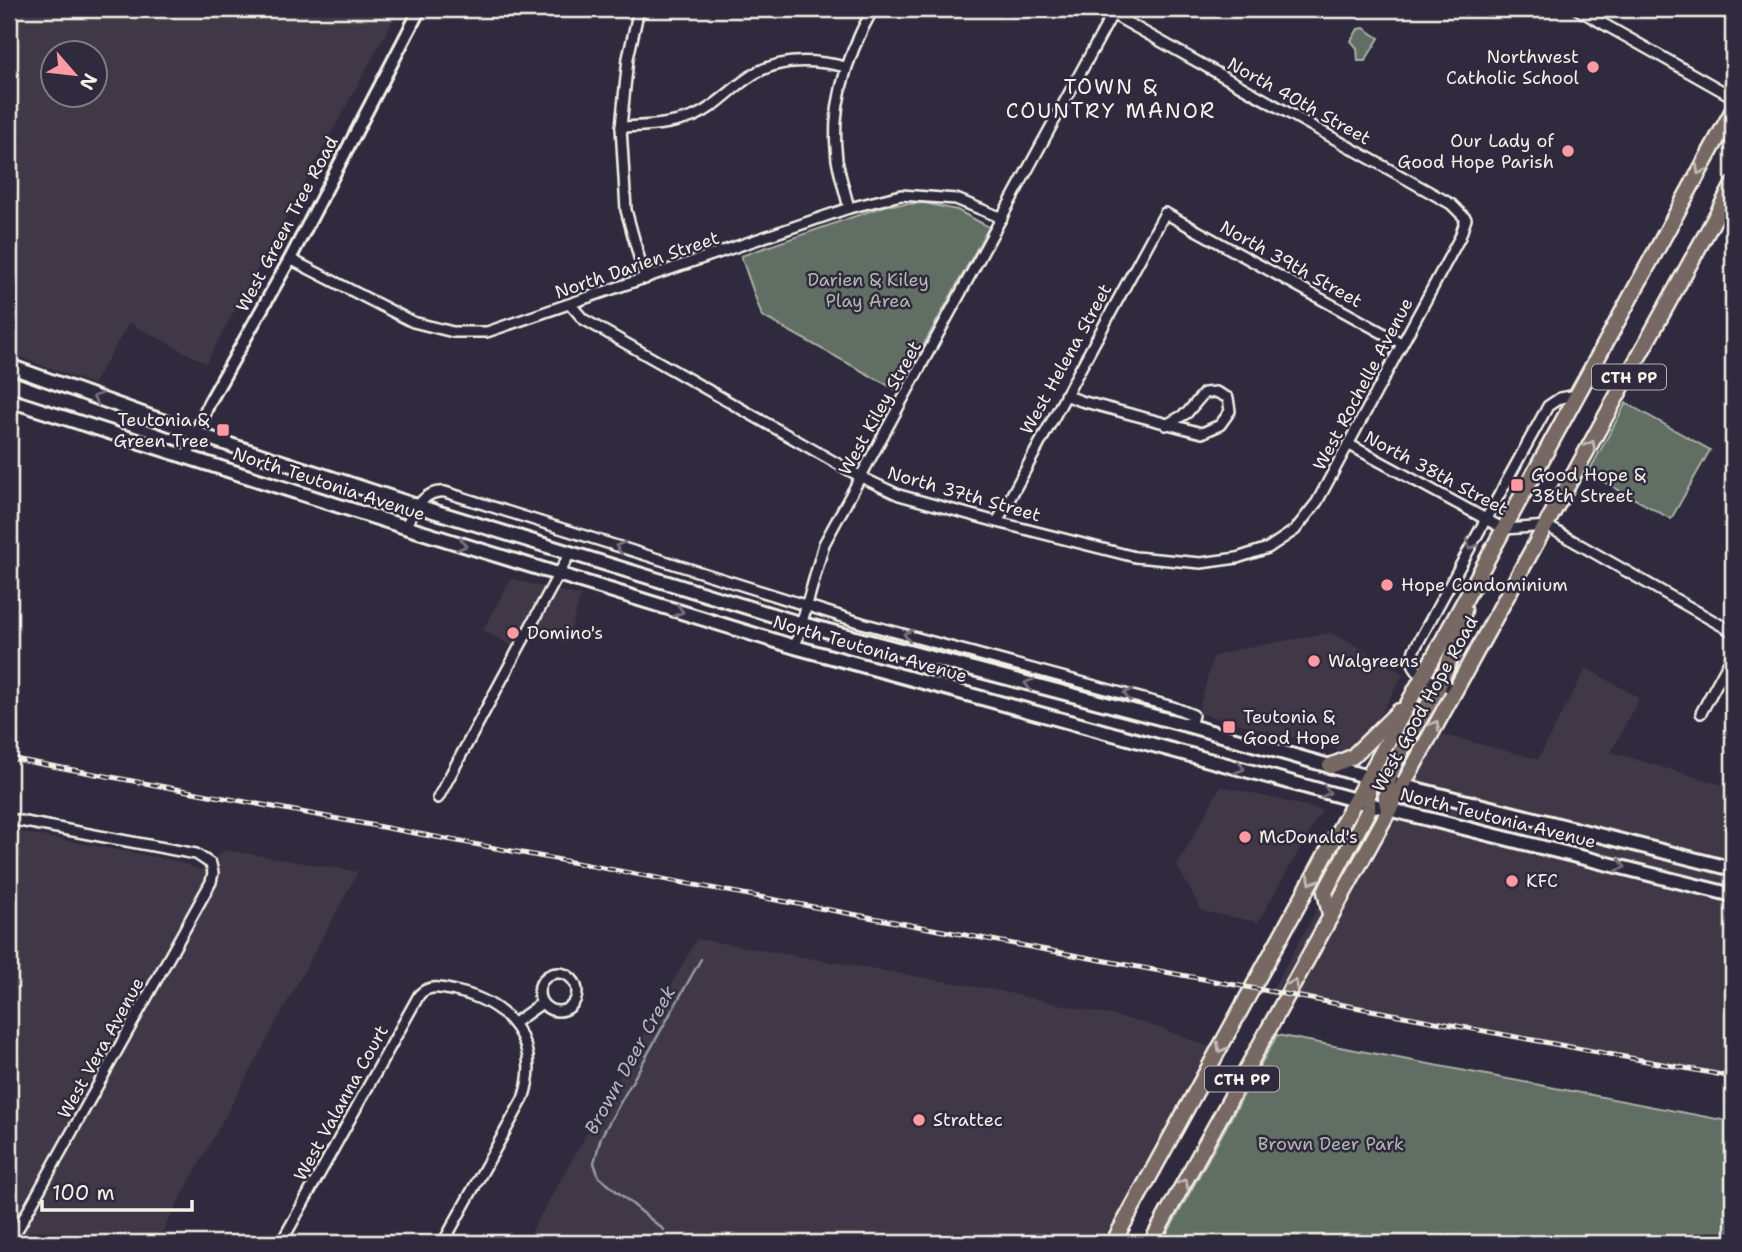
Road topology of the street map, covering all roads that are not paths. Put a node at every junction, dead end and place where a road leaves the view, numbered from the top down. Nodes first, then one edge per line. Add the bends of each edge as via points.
1 (420, 9) edge
2 (639, 9) edge
3 (873, 9) edge
4 (1577, 9) edge
5 (1114, 12) edge
6 (846, 67) junction
7 (1733, 97) edge
8 (1733, 110) edge
9 (621, 127) junction
10 (1733, 185) edge
11 (849, 208) junction
12 (1165, 213) joint
13 (1002, 218) junction
14 (1466, 219) joint
15 (290, 259) junction
16 (645, 279) junction
17 (571, 305) junction
18 (1401, 343) junction
19 (9, 366) edge
20 (1065, 395) junction
21 (1577, 395) junction
22 (9, 400) edge
23 (1166, 425) junction
24 (195, 433) junction
25 (1348, 444) junction
26 (187, 456) junction
27 (861, 477) junction
28 (417, 506) junction
29 (1485, 519) junction
30 (997, 522) junction
31 (1547, 526) junction
32 (405, 527) junction
33 (1504, 529) junction
34 (1268, 548) joint
35 (570, 553) junction
36 (558, 575) junction
37 (1466, 599) junction
38 (807, 606) junction
39 (802, 624) junction
40 (1733, 632) edge
41 (795, 647) junction
42 (1733, 653) edge
43 (1418, 672) junction
44 (1440, 684) junction
45 (1455, 690) junction
46 (1410, 701) junction
47 (1701, 713) dead end
48 (1191, 721) junction
49 (1329, 766) junction
50 (1368, 777) junction
51 (1395, 783) junction
52 (438, 798) dead end
53 (1363, 801) junction
54 (1388, 809) junction
55 (9, 819) edge
56 (1733, 869) edge
57 (1733, 895) edge
58 (1330, 914) junction
59 (542, 1003) junction
60 (514, 1023) junction
61 (10, 1243) edge
62 (281, 1243) edge
63 (443, 1243) edge
64 (1113, 1243) edge
65 (1151, 1243) edge

1 - 15 street, West Green Tree Road
2 - 9 street
3 - 6 street
4 - 7 street
5 - 13 street, West Kiley Street
5 - 14 street, North 40th Street via 1451,204
6 - 9 street via 803,60 770,66 698,115 665,125
6 - 11 street via 836,116 837,160
8 -> 21 main road, West Good Hope Road / CTH PP
9 - 16 street via 626,210
31 -> 10 main road, West Good Hope Road / CTH PP
11 - 13 street, North Darien Street via 901,195 956,199
11 - 16 street, North Darien Street
12 - 18 street, North 39th Street
12 - 20 street, West Helena Street
13 - 27 street, West Kiley Street
14 - 18 street, West Rochelle Avenue
15 - 17 street, North Darien Street via 413,322 453,332 487,332
15 - 24 street, West Green Tree Road
16 - 17 street, North Darien Street
17 - 27 street, North 37th Street via 583,319
18 - 25 street, West Rochelle Avenue
24 -> 19 main road, North Teutonia Avenue
20 - 23 street
20 - 30 street, West Helena Street
21 - 29 street, West Good Hope Road via 1548,406
21 - 33 main road, West Good Hope Road / CTH PP
22 - 26 main road, North Teutonia Avenue
23 - 23 street via 1202,433 1220,425 1230,411 1228,398 1216,391 1204,393 1187,413
24 - 26 street, West Green Tree Road
24 - 28 main road, North Teutonia Avenue
25 - 29 street, North 38th Street
25 - 34 street, West Rochelle Avenue via 1317,502 1295,530
26 - 32 main road, North Teutonia Avenue
27 - 30 street, North 37th Street via 899,495
27 - 38 street, West Kiley Street via 824,544
28 - 32 street
28 - 35 main road, North Teutonia Avenue
38 -> 28 street, North Teutonia Avenue via 446,492 435,491
29 - 33 street, North 38th Street
29 -> 43 street, West Good Hope Road via 1414,650
30 - 34 street, North 37th Street via 1135,556 1198,563
31 - 33 street, North 38th Street
31 - 40 street
31 - 45 main road, West Good Hope Road / CTH PP
32 -> 36 main road, North Teutonia Avenue
33 - 37 main road, West Good Hope Road / CTH PP
35 - 36 street
35 - 39 main road, North Teutonia Avenue
36 -> 41 main road, North Teutonia Avenue
36 - 52 street
37 - 43 main road, West Good Hope Road / CTH PP
37 - 44 main road via 1459,637
38 - 39 street, West Kiley Street
48 -> 38 street, North Teutonia Avenue via 1174,707
39 - 41 street, West Kiley Street
48 -> 39 main road, North Teutonia Avenue
41 -> 53 main road, North Teutonia Avenue
42 - 47 street
43 - 44 street
43 - 46 main road, West Good Hope Road / CTH PP
44 - 45 street
44 - 51 main road via 1397,762
51 -> 45 main road, West Good Hope Road / CTH PP
46 - 49 main road via 1353,757
46 - 50 main road, West Good Hope Road / CTH PP
48 - 49 main road, North Teutonia Avenue
49 - 50 main road, North Teutonia Avenue
50 - 51 main road, North Teutonia Avenue
50 - 53 main road
51 - 54 main road via 1385,795
51 - 56 main road, North Teutonia Avenue
53 - 54 main road, North Teutonia Avenue
53 - 58 main road via 1364,820 1325,892
53 -> 64 main road, West Good Hope Road / CTH PP
54 -> 57 main road, North Teutonia Avenue
54 - 58 main road, West Good Hope Road / CTH PP
55 - 61 street, West Vera Avenue via 196,855 205,858 213,873
65 -> 58 main road, West Good Hope Road / CTH PP
59 - 59 street via 558,1011 569,1007 576,998 572,980 562,974 544,980 539,991
59 - 60 street
60 - 62 street, West Valanna Court via 481,998 436,987 419,995
60 - 63 street via 528,1057 528,1087

